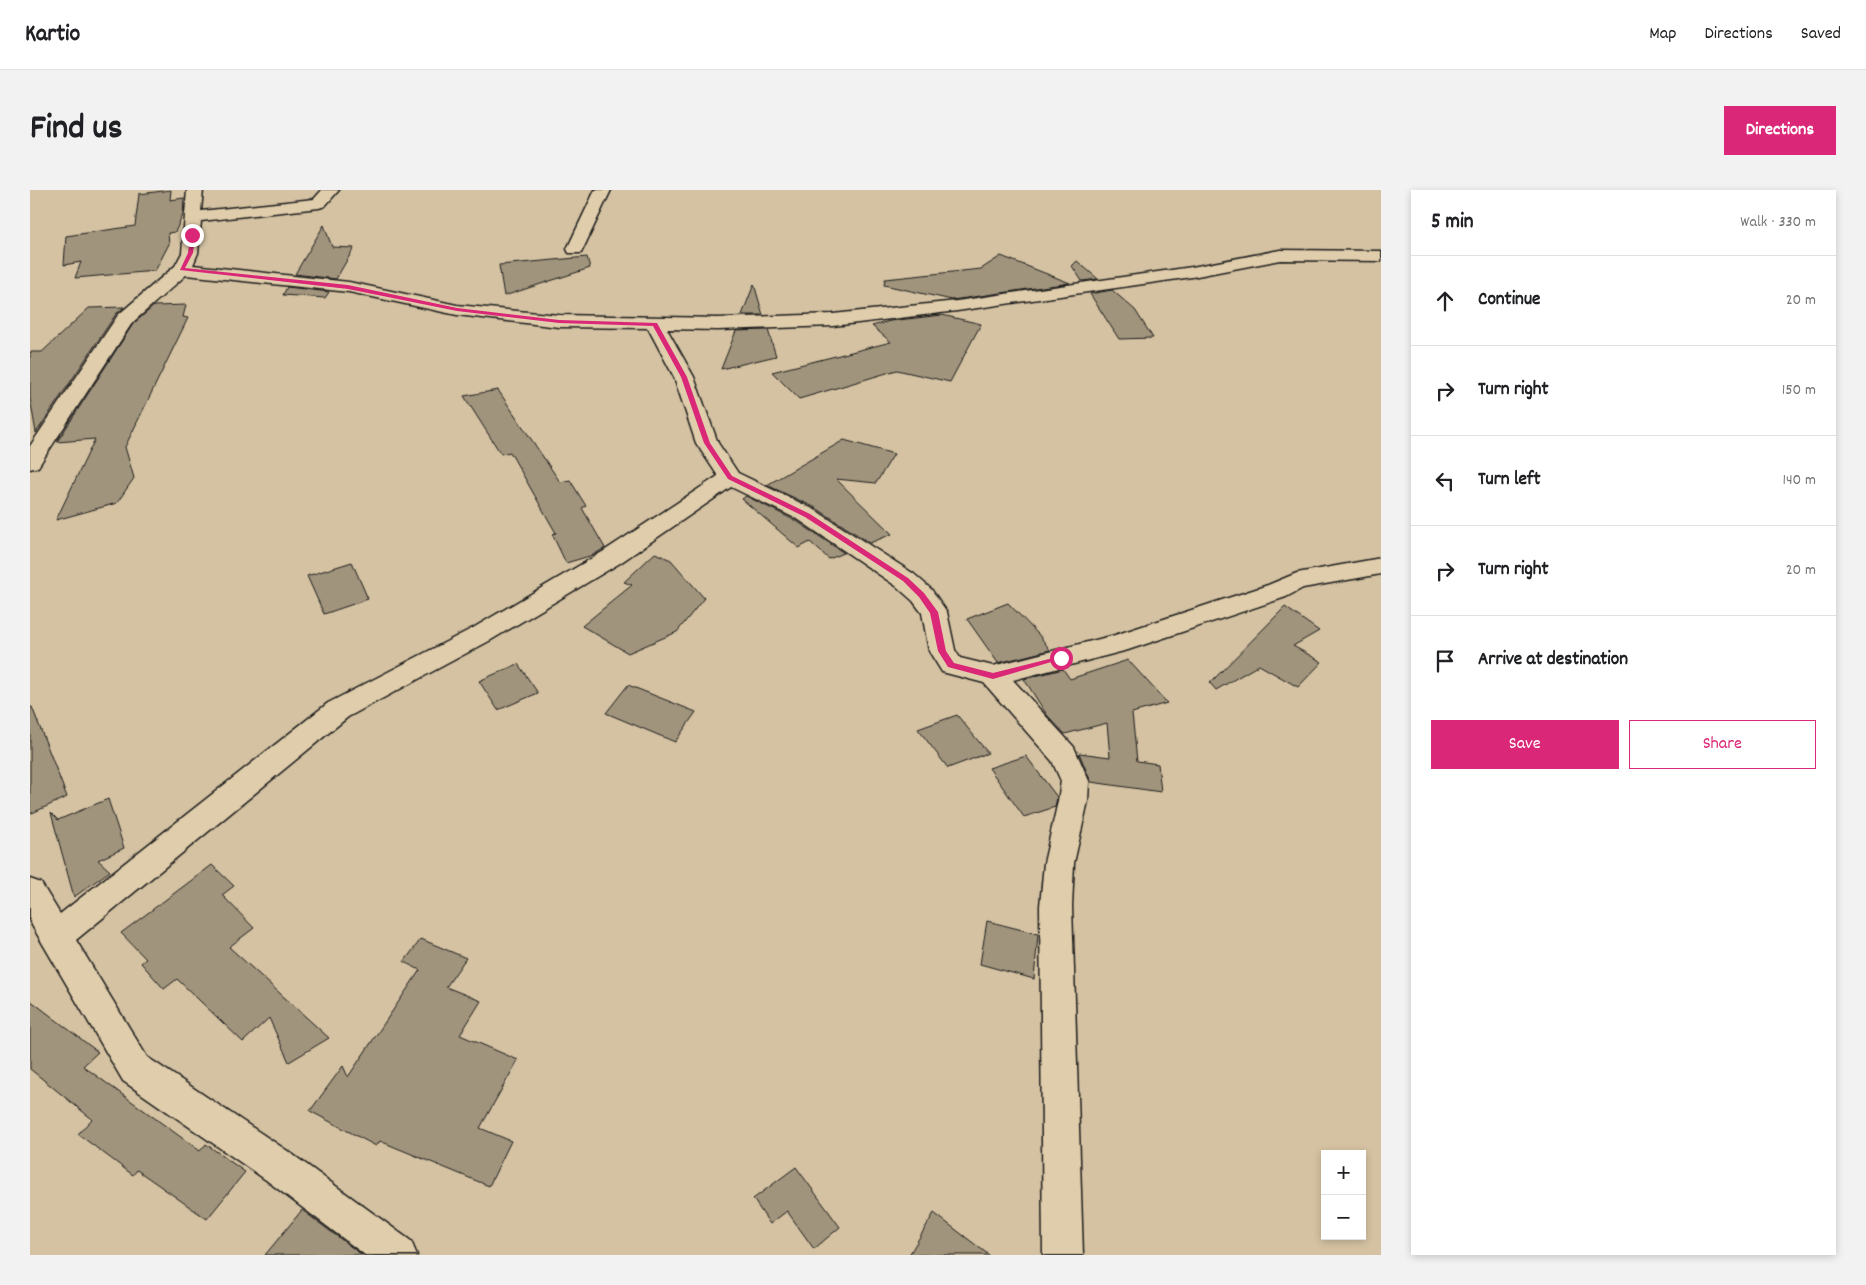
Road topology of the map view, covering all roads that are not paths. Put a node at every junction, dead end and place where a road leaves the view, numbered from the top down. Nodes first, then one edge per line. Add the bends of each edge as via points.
1 (195, 190) edge
2 (331, 190) edge
3 (603, 190) edge
4 (194, 217) junction
5 (575, 249) dead end
6 (1381, 256) edge
7 (182, 269) junction
8 (655, 324) junction
9 (30, 462) edge
10 (730, 478) junction
11 (1381, 566) edge
12 (993, 676) junction
13 (30, 893) edge
14 (56, 936) junction
15 (397, 1255) edge
16 (1063, 1255) edge

1 - 4 street
2 - 4 street via 319,203
3 - 5 street
4 - 7 street via 190,253
6 - 8 street via 1280,255 1192,272 957,306 833,320
7 - 8 street via 348,287 467,311 559,321
7 - 9 street via 125,319
8 - 10 street via 684,377 707,443
10 - 12 street via 807,515 905,580 922,595 934,612 942,651 948,662
10 - 14 street via 596,567 482,634 338,710
11 - 12 street via 1297,581 1277,592 1119,643
12 - 16 street via 1064,755 1074,781 1073,802 1059,863 1056,906
13 - 14 street
14 - 15 street via 135,1069 279,1167

